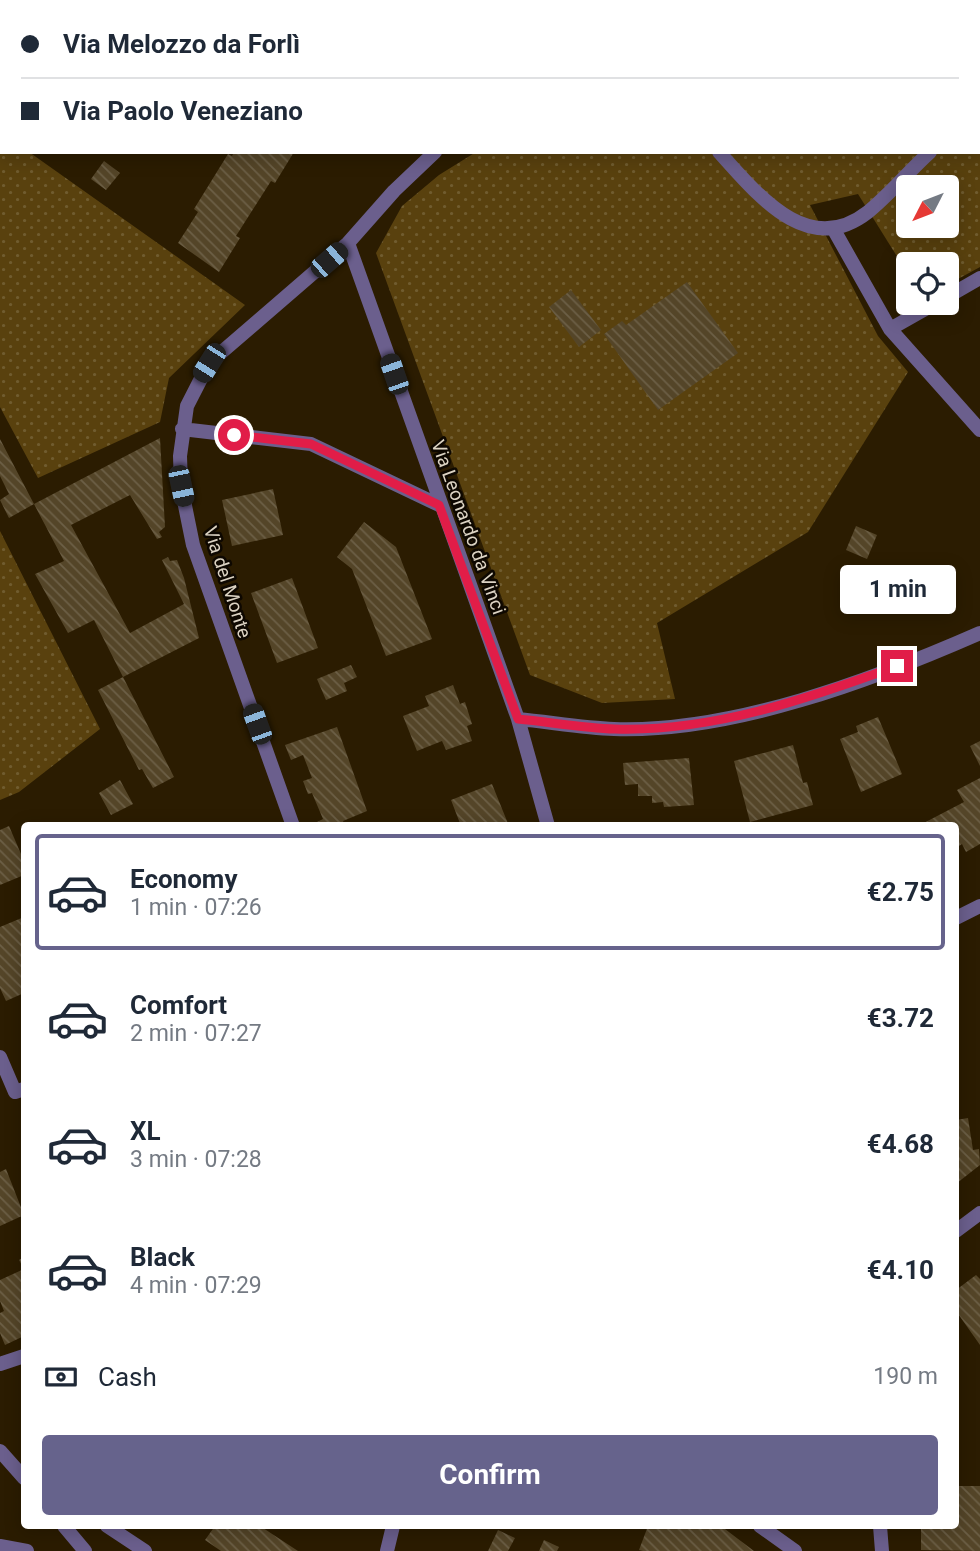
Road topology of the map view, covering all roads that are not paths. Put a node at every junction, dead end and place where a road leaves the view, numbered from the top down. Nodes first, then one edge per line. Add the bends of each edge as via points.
1 (433, 154) edge
2 (721, 154) edge
3 (928, 154) edge
4 (834, 230) junction
5 (348, 243) junction
6 (980, 278) edge
7 (959, 290) edge
8 (915, 315) edge
9 (890, 329) junction
10 (182, 429) junction
11 (980, 430) edge
12 (439, 505) junction
13 (980, 633) edge
14 (518, 719) junction
15 (292, 822) edge
16 (547, 822) edge
17 (980, 906) edge
18 (959, 916) edge
19 (0, 1057) edge
20 (21, 1089) edge
21 (980, 1213) edge
22 (959, 1229) edge
23 (21, 1357) edge
24 (0, 1364) edge
25 (3, 1454) edge
26 (21, 1468) edge
27 (21, 1475) edge
28 (67, 1529) edge
29 (112, 1529) edge
30 (392, 1529) edge
31 (765, 1529) edge
32 (880, 1529) edge
33 (1, 1549) edge
34 (790, 1550) edge
35 (27, 1551) edge
36 (85, 1551) edge
37 (145, 1551) edge
38 (387, 1551) edge
39 (882, 1551) edge

1 - 5 street, Via del Monte
2 - 4 street via 788,219 813,230
3 - 4 street via 867,213
4 - 9 street
5 - 10 street, Via del Monte via 209,363 194,388
5 - 12 street, Via Leonardo da Vinci
6 - 7 street
8 - 9 street
9 - 11 street
10 - 12 street via 311,444
10 - 15 street, Via del Monte via 181,486 193,545
12 - 14 street, Via Leonardo da Vinci
13 - 14 street via 845,685 736,717 614,729
14 - 16 street, Via Leonardo da Vinci
17 - 18 street
19 - 20 street via 15,1092
21 - 22 street
23 - 24 street
25 - 26 street
25 - 27 street
28 - 36 street
29 - 37 street
30 - 38 street
31 - 34 street
32 - 39 street
33 - 35 street

